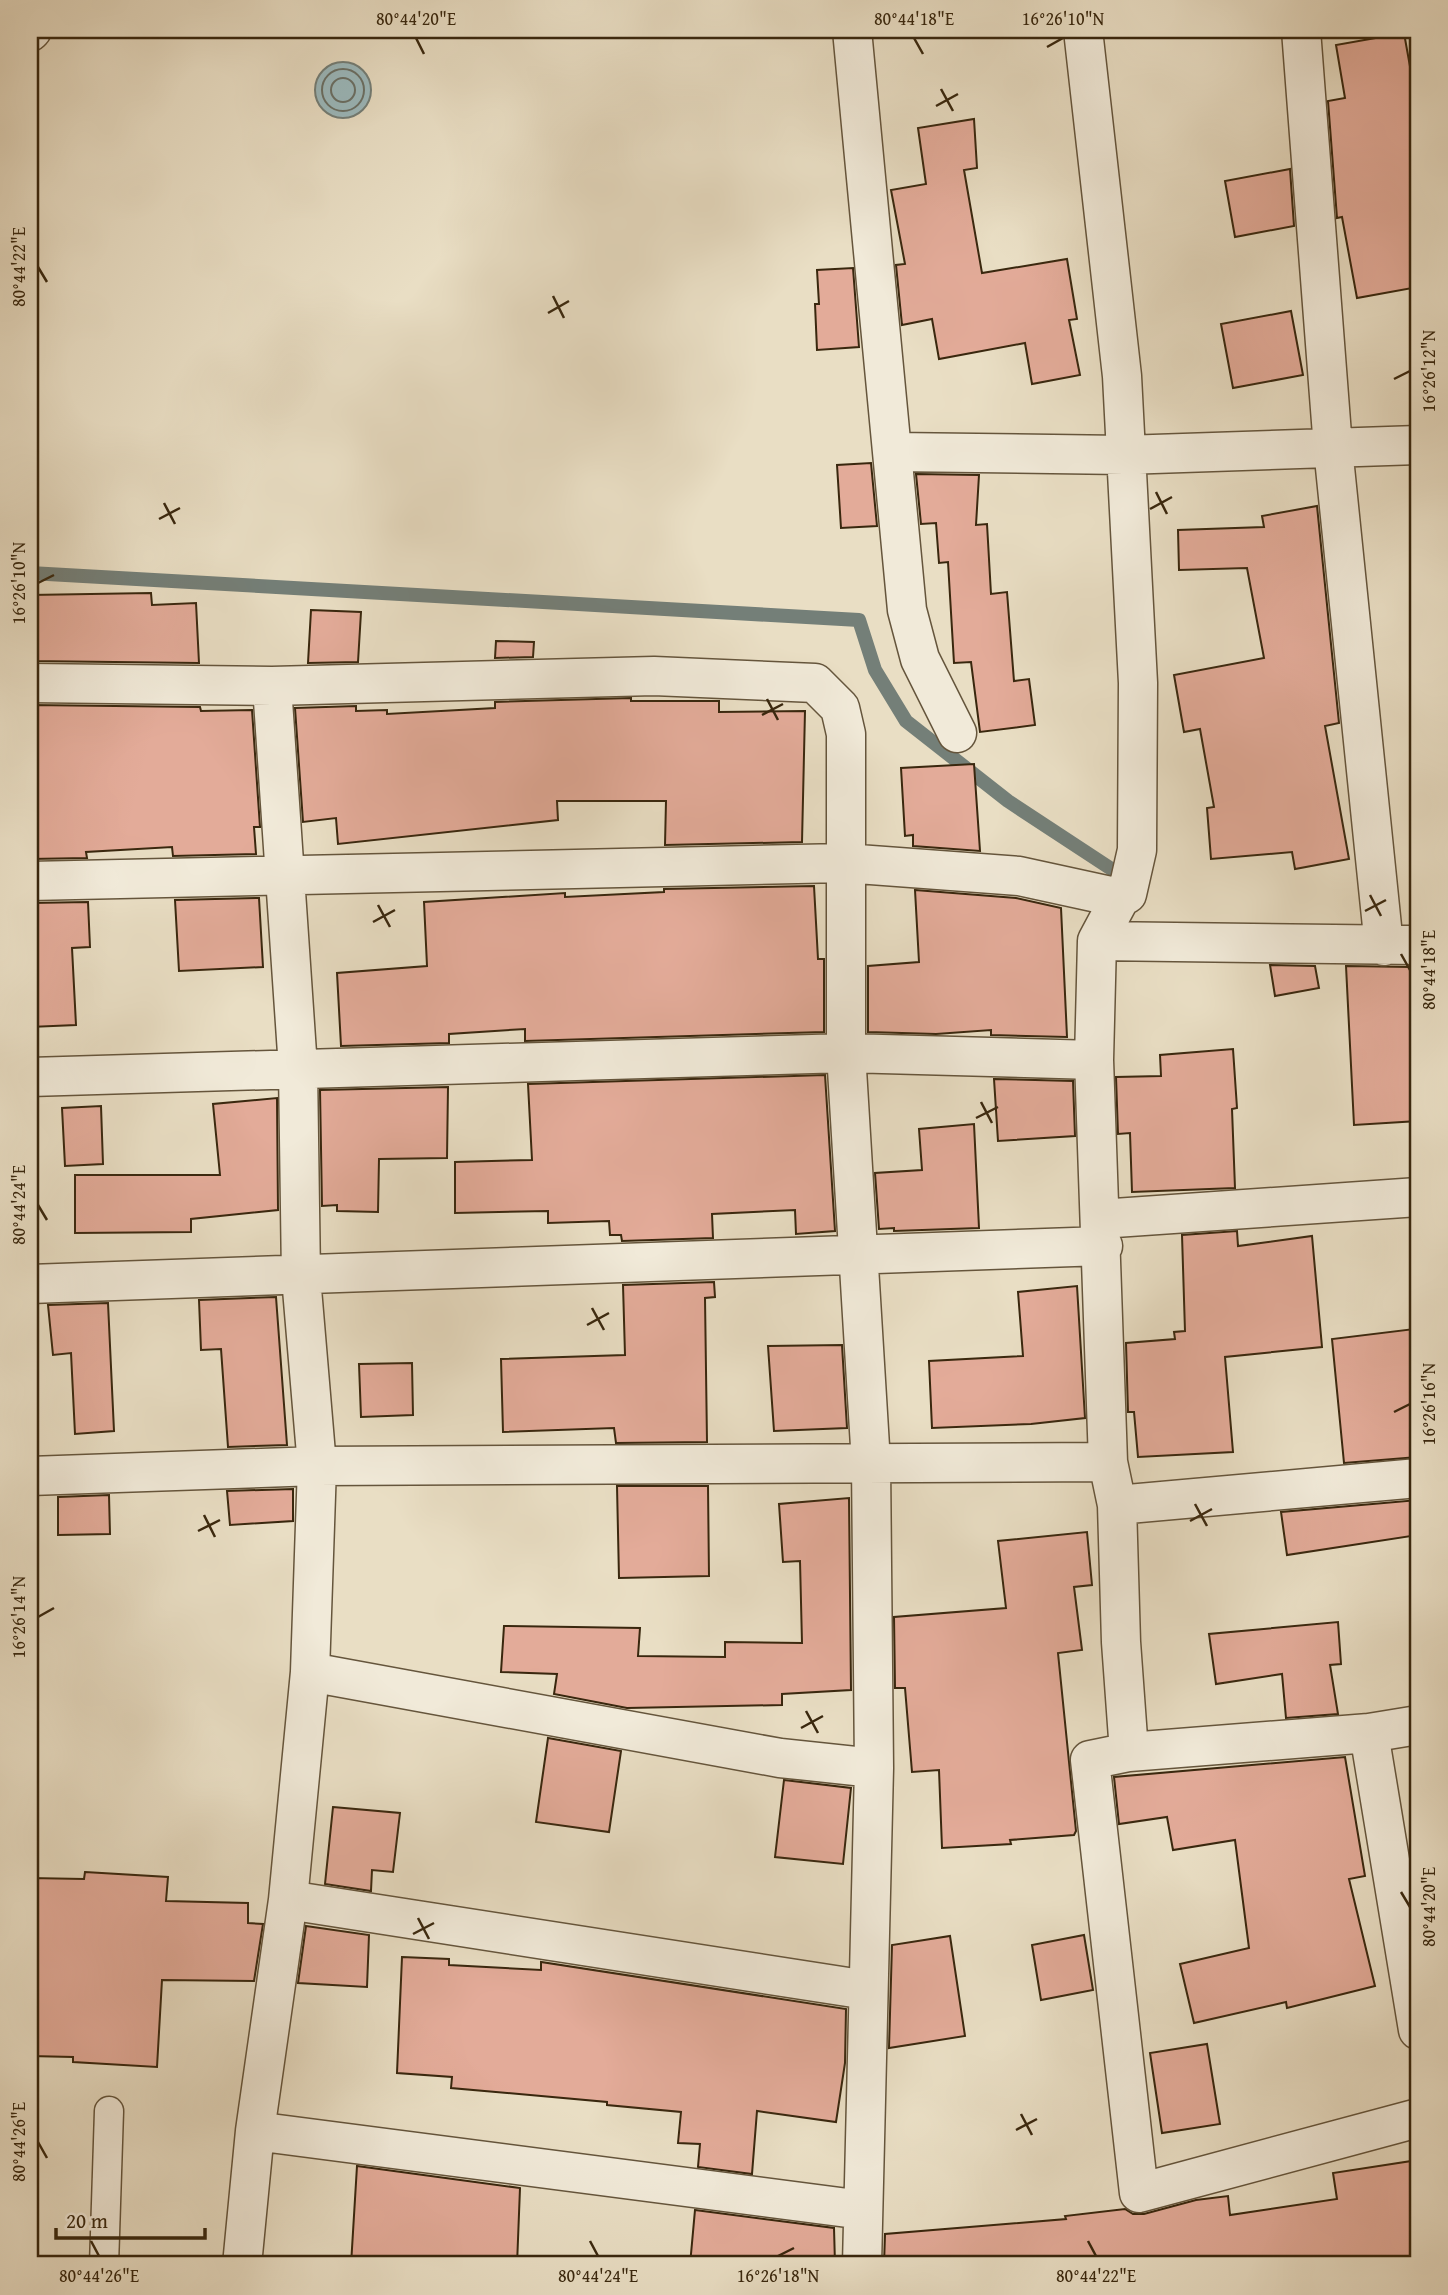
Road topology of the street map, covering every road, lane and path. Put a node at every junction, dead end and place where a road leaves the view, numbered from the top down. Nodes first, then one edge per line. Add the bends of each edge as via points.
1 (852, 30) edge
2 (1083, 30) edge
3 (1301, 30) edge
4 (1418, 445) edge
5 (1334, 448) junction
6 (894, 452) junction
7 (1124, 455) junction
8 (30, 683) edge
9 (272, 686) junction
10 (957, 733) dead end
11 (844, 863) junction
12 (285, 873) junction
13 (30, 881) edge
14 (1120, 898) junction
15 (1097, 941) junction
16 (1401, 945) edge
17 (846, 1053) junction
18 (1094, 1060) junction
19 (298, 1068) junction
20 (30, 1077) edge
21 (1418, 1197) edge
22 (1101, 1232) junction
23 (858, 1255) junction
24 (300, 1277) junction
25 (30, 1284) edge
26 (1108, 1462) junction
27 (871, 1463) junction
28 (317, 1466) junction
29 (30, 1476) edge
30 (1418, 1478) edge
31 (1117, 1505) junction
32 (310, 1672) junction
33 (1418, 1726) edge
34 (1369, 1733) junction
35 (1129, 1752) junction
36 (874, 1768) junction
37 (288, 1900) junction
38 (867, 1990) junction
39 (1418, 2030) edge
40 (109, 2111) dead end
41 (1418, 2118) edge
42 (255, 2131) junction
43 (863, 2210) junction
44 (104, 2265) edge
45 (242, 2265) edge
46 (862, 2265) edge

1 - 6 street
2 - 7 street via 1122,376
3 - 5 street
4 - 5 street
5 - 7 street
5 - 16 street
6 - 7 street
6 - 10 street via 912,638
7 - 14 street via 1138,683 1137,836 1127,894
8 - 9 street
9 - 11 street via 654,676 815,684 840,708 846,734
9 - 12 street
11 - 12 street
11 - 14 street via 1019,876
11 - 17 street
12 - 13 street
12 - 19 street
14 - 15 street
15 - 16 street
15 - 18 street
17 - 18 street
17 - 19 street
17 - 23 street
18 - 22 street
19 - 20 street
19 - 24 street
21 - 22 street
22 - 23 street
22 - 26 street
23 - 24 street
23 - 27 street
24 - 25 street
24 - 28 street
26 - 27 street
26 - 31 street
27 - 28 street
27 - 36 street
28 - 29 street
28 - 32 street
30 - 31 street
31 - 35 street
32 - 36 street via 780,1758
32 - 37 street
33 - 34 street
34 - 35 street
34 - 39 street
35 - 41 street via 1090,1760 1139,2193
36 - 38 street
37 - 38 street
37 - 42 street
38 - 43 street
40 - 44 lane
42 - 43 street
42 - 45 street
43 - 46 street

